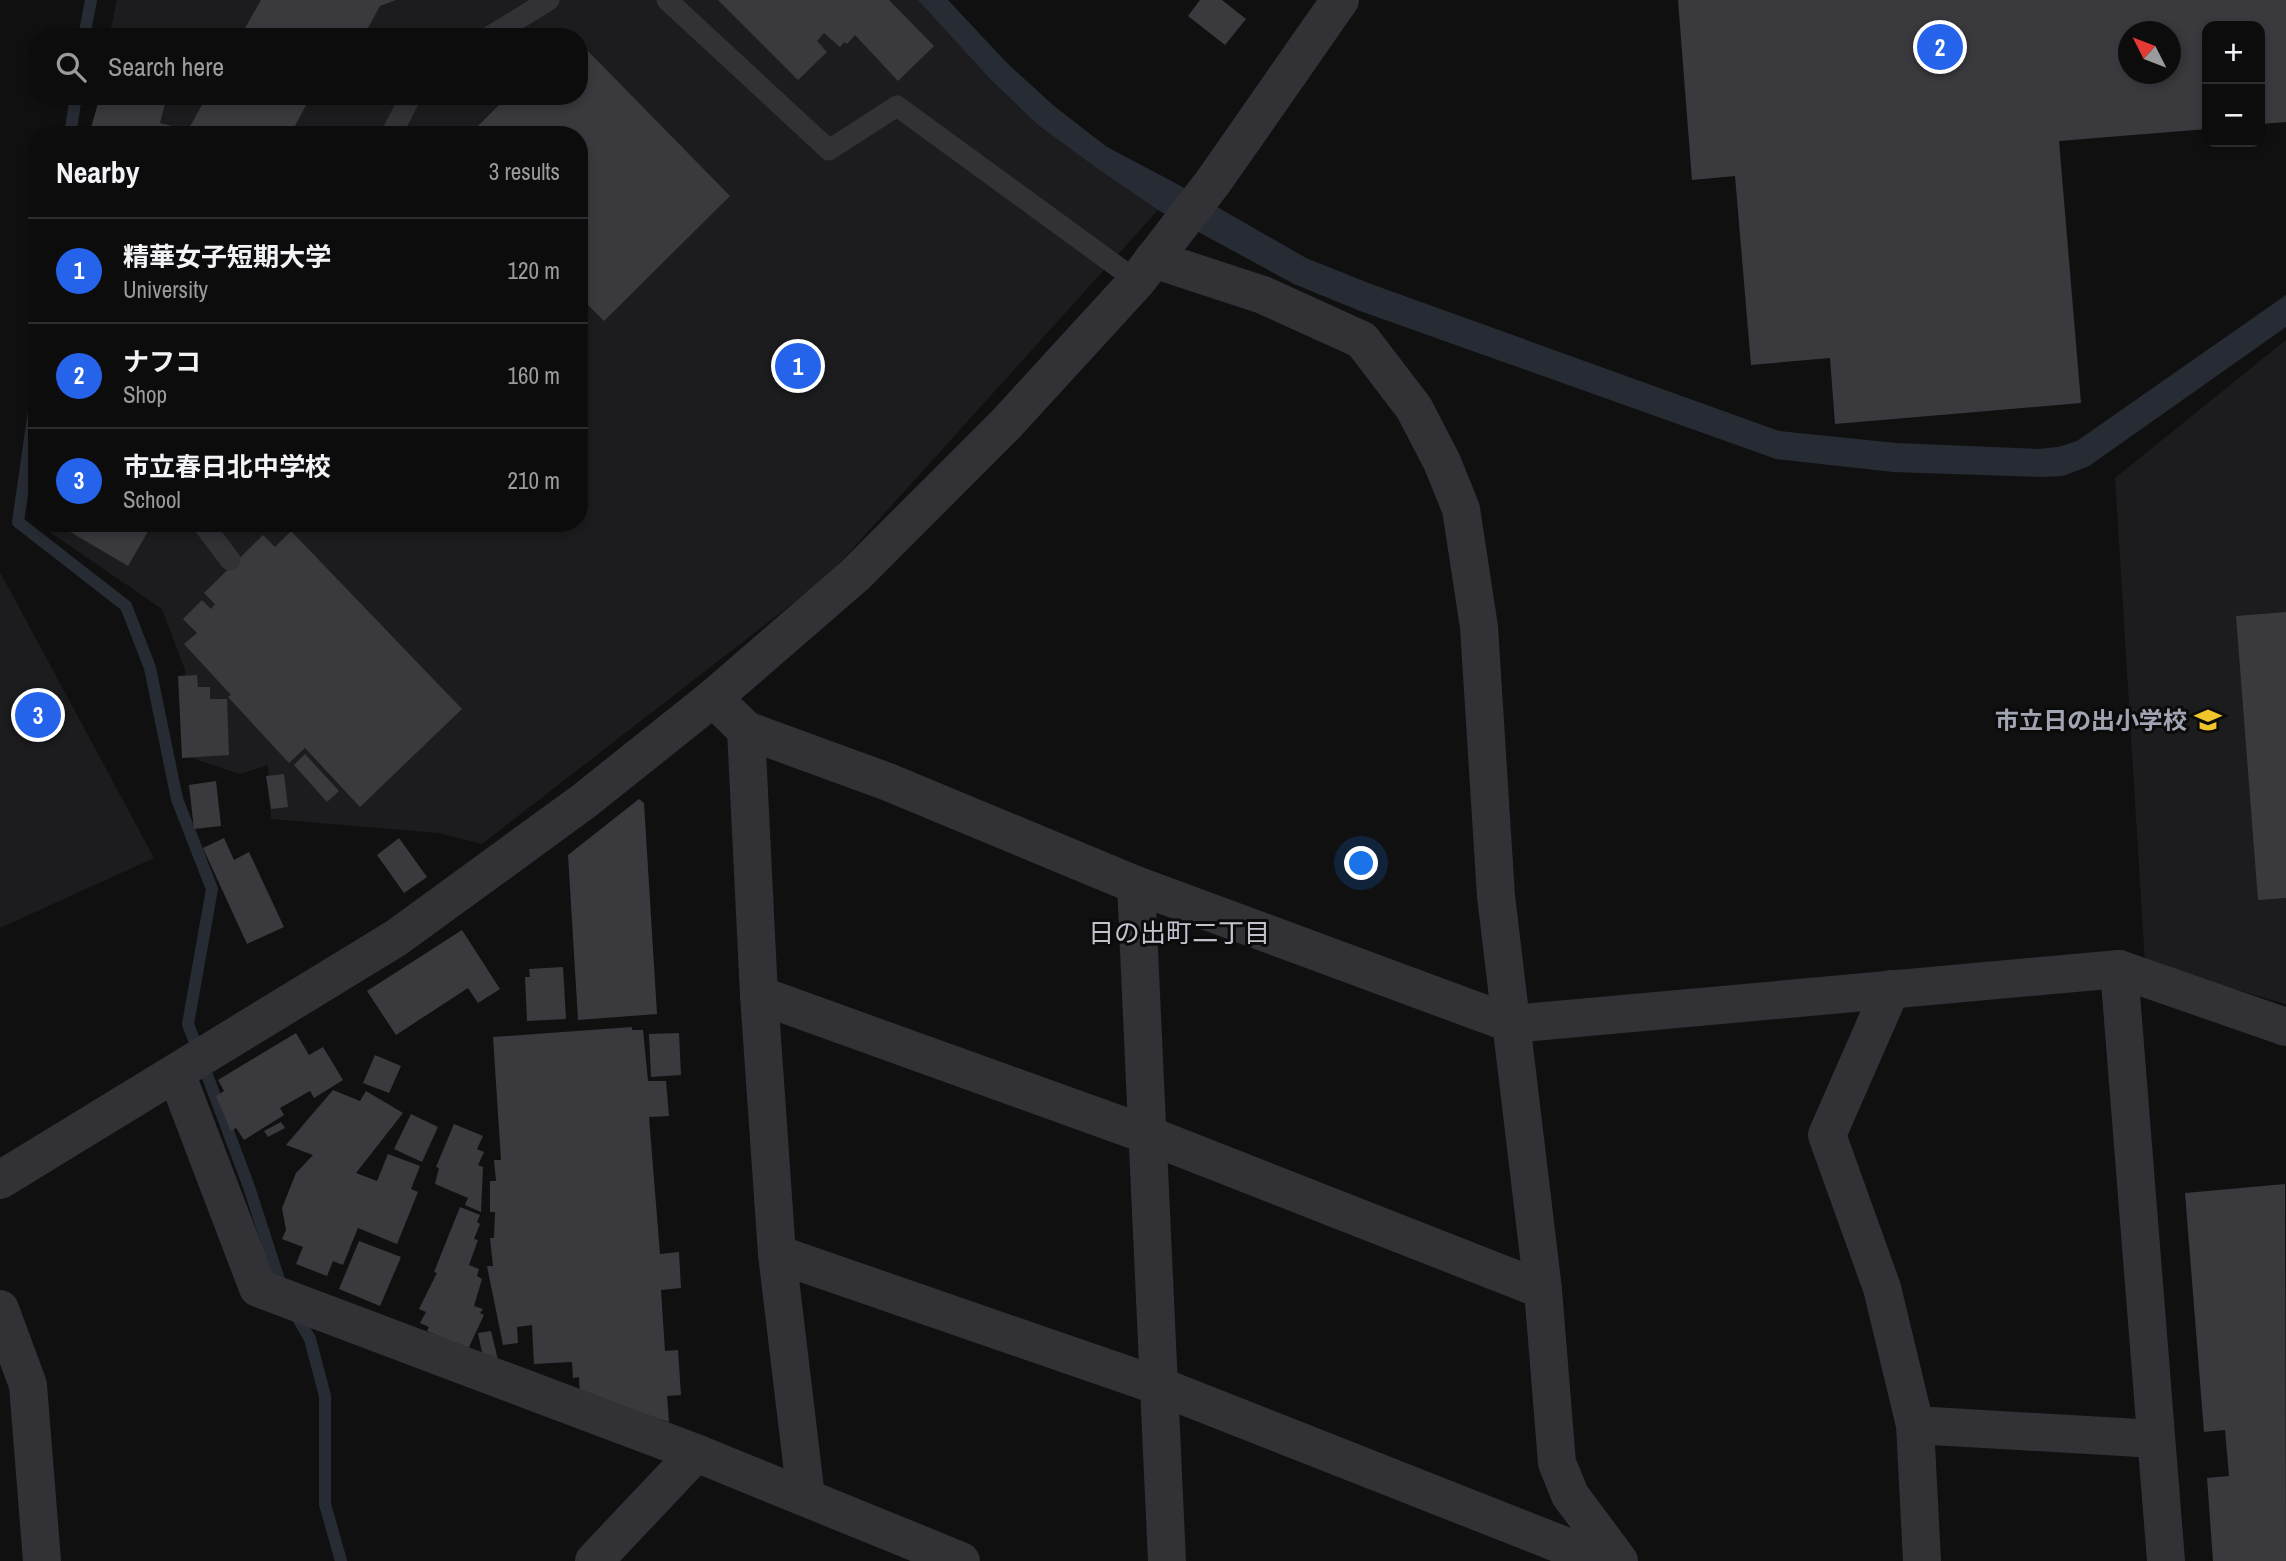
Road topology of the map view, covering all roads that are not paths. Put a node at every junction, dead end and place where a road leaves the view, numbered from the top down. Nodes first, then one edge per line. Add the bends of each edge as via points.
1 (549, 0) edge
2 (667, 0) edge
3 (1340, 0) edge
4 (504, 28) edge
5 (406, 105) edge
6 (396, 126) edge
7 (1145, 270) junction
8 (209, 532) edge
9 (230, 560) dead end
10 (713, 698) junction
11 (746, 730) junction
12 (1136, 885) junction
13 (2119, 969) junction
14 (1891, 989) junction
15 (759, 995) junction
16 (1512, 1024) junction
17 (2286, 1027) edge
18 (176, 1073) junction
19 (1148, 1135) junction
20 (0, 1180) edge
21 (777, 1254) junction
22 (1543, 1290) junction
23 (0, 1309) edge
24 (1159, 1386) junction
25 (1915, 1425) junction
26 (2156, 1439) junction
27 (696, 1452) junction
28 (806, 1497) junction
29 (42, 1561) edge
30 (594, 1561) edge
31 (961, 1561) edge
32 (1167, 1561) edge
33 (1603, 1561) edge
34 (1619, 1561) edge
35 (1922, 1561) edge
36 (2166, 1561) edge

1 - 4 lane
2 - 7 lane via 829,150 897,106
3 - 7 street via 1213,182
5 - 6 lane
7 - 10 street via 1006,424 864,567
7 - 16 street via 1263,295 1362,340 1414,408 1442,462 1461,509 1479,627 1496,896
8 - 9 lane
10 - 11 street
10 - 18 street via 584,801 396,938
11 - 12 street via 888,782
11 - 15 street
12 - 16 street
12 - 19 street
13 - 14 street
13 - 17 street
13 - 26 street
14 - 16 street
14 - 25 street via 1827,1135 1882,1287
15 - 19 street
15 - 21 street
16 - 22 street
18 - 20 street
18 - 27 street via 258,1288
19 - 22 street
19 - 24 street
21 - 24 street
21 - 28 street
22 - 34 street via 1557,1463 1570,1495
23 - 29 street via 28,1385
24 - 32 street
24 - 33 street
25 - 26 street
25 - 35 street
26 - 36 street
27 - 28 street
27 - 30 street
28 - 31 street

